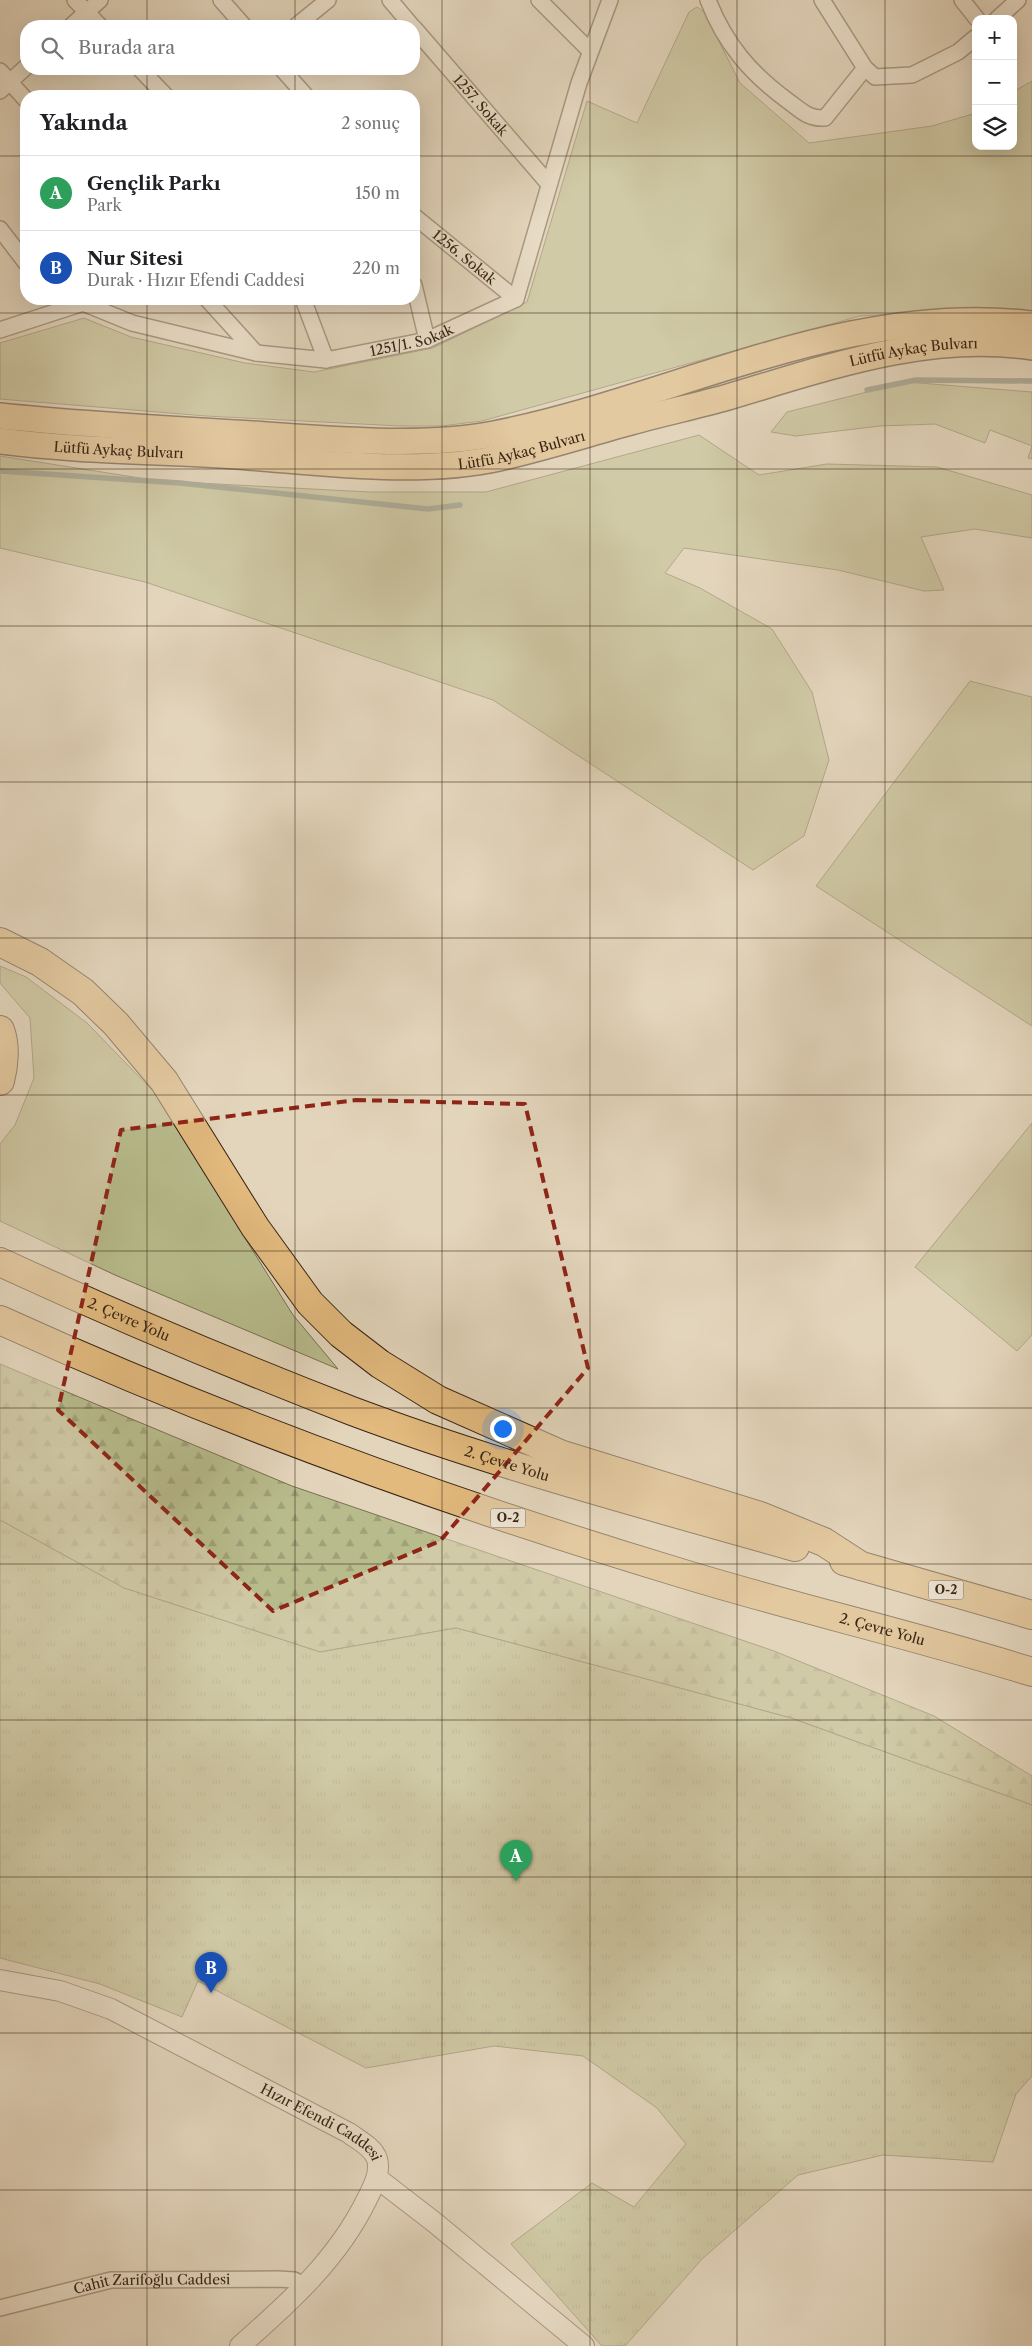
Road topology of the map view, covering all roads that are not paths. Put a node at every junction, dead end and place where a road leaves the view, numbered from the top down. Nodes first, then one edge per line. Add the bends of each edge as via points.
1 (75, 0) edge
2 (100, 0) edge
3 (221, 0) edge
4 (328, 0) edge
5 (390, 0) edge
6 (539, 0) edge
7 (610, 0) edge
8 (708, 0) edge
9 (822, 0) edge
10 (962, 0) edge
11 (1018, 0) edge
12 (87, 12) junction
13 (974, 15) edge
14 (1001, 15) edge
15 (78, 20) edge
16 (94, 20) edge
17 (239, 20) edge
18 (303, 20) edge
19 (407, 20) edge
20 (420, 35) edge
21 (972, 40) edge
22 (589, 50) junction
23 (865, 68) junction
24 (20, 71) edge
25 (146, 75) edge
26 (287, 75) edge
27 (3, 81) edge
28 (160, 90) edge
29 (301, 90) edge
30 (20, 95) edge
31 (548, 183) junction
32 (420, 221) edge
33 (0, 229) edge
34 (20, 255) edge
35 (516, 299) junction
36 (67, 305) edge
37 (88, 305) edge
38 (212, 305) edge
39 (305, 305) edge
40 (419, 305) edge
41 (1032, 324) edge
42 (0, 330) edge
43 (427, 340) junction
44 (1032, 347) edge
45 (256, 353) junction
46 (326, 360) junction
47 (708, 373) junction
48 (713, 401) junction
49 (0, 416) edge
50 (0, 441) edge
51 (0, 942) edge
52 (0, 1030) edge
53 (0, 1081) edge
54 (0, 1262) edge
55 (0, 1320) edge
56 (861, 1566) junction
57 (1032, 1615) edge
58 (1032, 1672) edge
59 (0, 1980) edge
60 (377, 2178) junction
61 (305, 2285) junction
62 (0, 2308) edge
63 (240, 2346) edge
64 (584, 2346) edge

1 - 12 street
2 - 12 street
3 - 17 street
4 - 18 street
5 - 19 street, 1257. Sokak
6 - 22 street
7 - 22 street
8 - 23 street via 731,45 761,82 812,119 825,118
9 - 23 street
10 - 13 street
11 - 14 street
12 - 15 street
12 - 16 street
20 - 31 street, 1257. Sokak
21 - 23 street via 958,52 912,75 875,77
22 - 31 street
24 - 27 street
25 - 28 street
26 - 29 street
27 - 30 street
31 - 35 street
32 - 35 street, 1256. Sokak
33 - 34 street
35 - 43 street, 1251/1. Sokak
36 - 42 street, 1251/1. Sokak
37 - 45 street, 1251/1. Sokak via 132,323
38 - 45 street
39 - 46 street
40 - 43 street
41 - 47 main road, Lütfü Aykaç Bulvarı via 921,322 883,327
43 - 46 street, 1251/1. Sokak
44 - 48 main road, Lütfü Aykaç Bulvarı via 966,344 882,353
45 - 46 street, 1251/1. Sokak
47 - 48 main road
47 - 49 main road, Lütfü Aykaç Bulvarı via 569,415 494,434 452,440 288,437
48 - 50 main road, Lütfü Aykaç Bulvarı via 497,458 439,466 65,448
51 - 56 highway via 40,962 83,992 116,1024 164,1081 255,1227 310,1303 341,1334 380,1364 438,1400 560,1454 760,1516 824,1542
52 - 53 highway via 3,1037
54 - 56 highway, 2. Çevre Yolu / O-2 via 353,1411 623,1498
55 - 58 highway, 2. Çevre Yolu / O-2 via 363,1469 684,1574
56 - 57 highway, 2. Çevre Yolu / O-2
59 - 60 street, Hızır Efendi Caddesi via 60,1991 111,2009 174,2041 349,2133 368,2146 377,2158
60 - 61 street via 351,2231
60 - 64 street, Hızır Efendi Caddesi
61 - 62 street, Cahit Zarifoğlu Caddesi via 278,2279 111,2280
61 - 63 street

